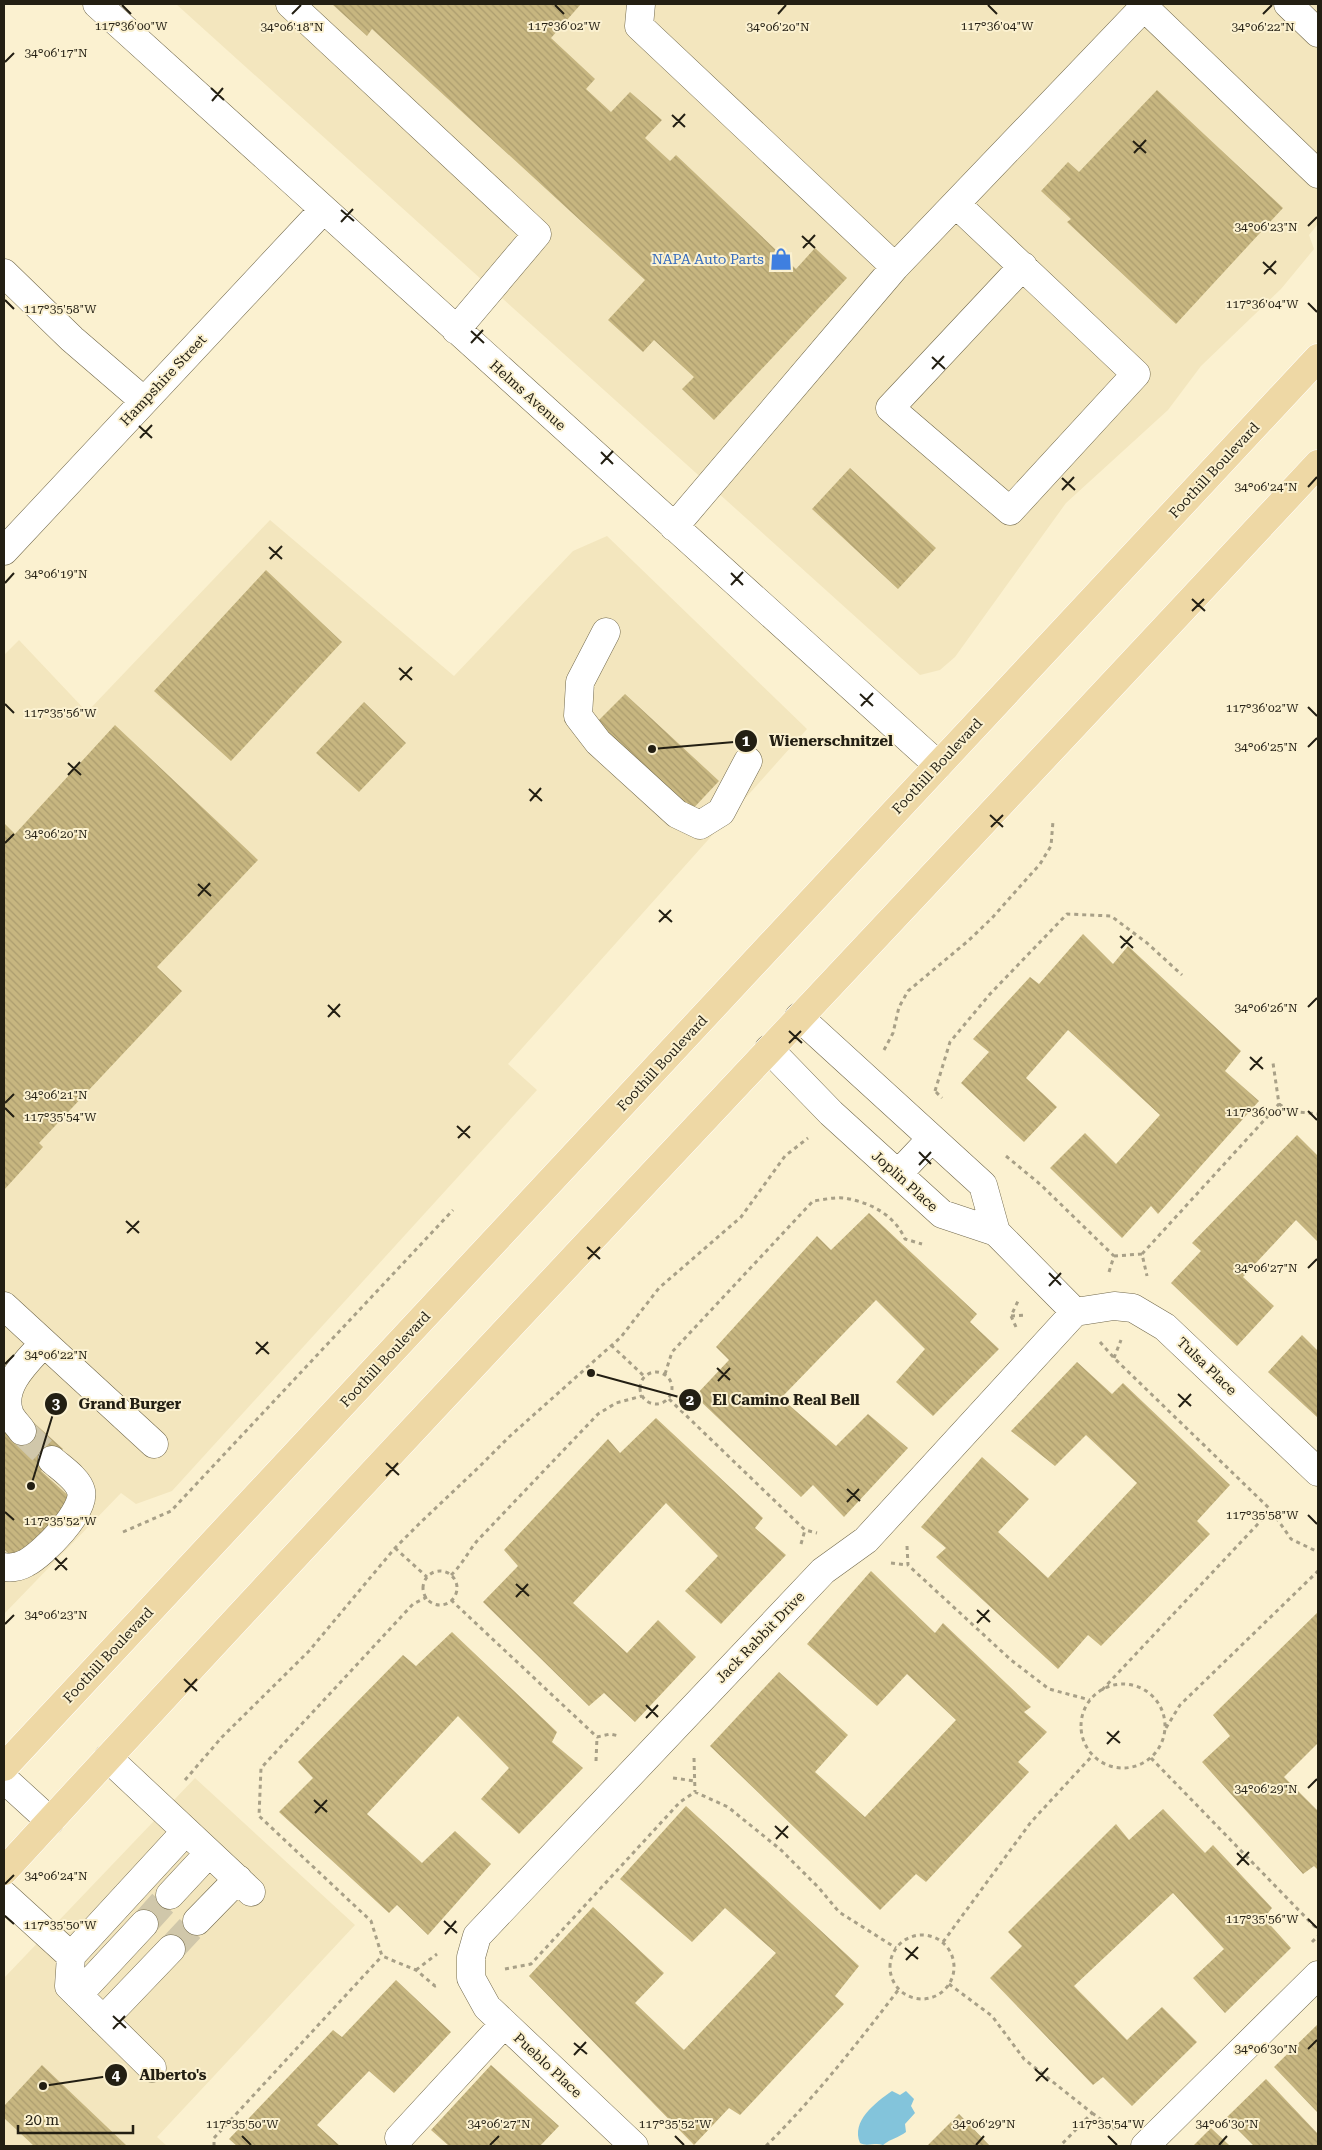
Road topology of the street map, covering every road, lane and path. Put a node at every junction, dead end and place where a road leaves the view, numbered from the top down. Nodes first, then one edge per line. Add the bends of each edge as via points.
1 (97, 4) edge
2 (290, 4) edge
3 (641, 4) edge
4 (1288, 4) edge
5 (1146, 5) edge
6 (1318, 33) edge
7 (1318, 174) edge
8 (956, 204) junction
9 (323, 210) junction
10 (1023, 266) junction
11 (896, 267) junction
12 (4, 273) edge
13 (456, 330) junction
14 (1318, 358) edge
15 (144, 401) junction
16 (1318, 464) edge
17 (674, 527) junction
18 (4, 551) edge
19 (606, 632) dead end
20 (748, 761) dead end
21 (938, 765) junction
22 (1053, 821) dead end
23 (1182, 975) dead end
24 (799, 1018) junction
25 (769, 1049) junction
26 (1273, 1063) dead end
27 (862, 1077) junction
28 (930, 1090) dead end
29 (936, 1092) junction
30 (942, 1099) dead end
31 (1279, 1104) junction
32 (831, 1113) junction
33 (1318, 1114) edge
34 (931, 1139) junction
35 (1005, 1155) dead end
36 (898, 1174) junction
37 (453, 1210) dead end
38 (996, 1232) junction
39 (932, 1246) dead end
40 (1142, 1254) dead end
41 (1020, 1296) dead end
42 (4, 1306) edge
43 (1075, 1312) junction
44 (1124, 1332) dead end
45 (1018, 1333) dead end
46 (44, 1343) junction
47 (611, 1346) junction
48 (1114, 1358) junction
49 (665, 1374) junction
50 (645, 1377) junction
51 (642, 1396) junction
52 (668, 1399) junction
53 (22, 1431) tunnel mouth
54 (154, 1444) dead end
55 (52, 1460) tunnel mouth
56 (1318, 1472) edge
57 (1271, 1510) junction
58 (805, 1530) junction
59 (123, 1532) dead end
60 (825, 1534) dead end
61 (907, 1539) dead end
62 (395, 1548) junction
63 (800, 1548) dead end
64 (1318, 1552) edge
65 (4, 1567) edge
66 (1318, 1571) edge
67 (451, 1575) junction
68 (427, 1577) junction
69 (427, 1598) junction
70 (451, 1600) junction
71 (1102, 1690) junction
72 (1090, 1700) junction
73 (1165, 1729) junction
74 (624, 1737) dead end
75 (693, 1749) dead end
76 (1092, 1756) junction
77 (108, 1758) junction
78 (1151, 1758) junction
79 (4, 1767) edge
80 (4, 1779) edge
81 (185, 1780) dead end
82 (695, 1792) junction
83 (50, 1821) junction
84 (186, 1831) junction
85 (210, 1853) junction
86 (4, 1871) edge
87 (4, 1895) edge
88 (170, 1895) tunnel mouth
89 (197, 1921) tunnel mouth
90 (144, 1924) tunnel mouth
91 (1318, 1930) edge
92 (943, 1942) junction
93 (896, 1948) junction
94 (171, 1949) tunnel mouth
95 (71, 1956) junction
96 (382, 1956) junction
97 (1318, 1975) edge
98 (471, 1978) junction
99 (949, 1984) junction
100 (899, 1990) junction
101 (78, 1995) junction
102 (103, 2020) junction
103 (504, 2024) junction
104 (152, 2068) dead end
105 (400, 2138) dead end
106 (214, 2146) edge
107 (634, 2146) edge
108 (766, 2146) edge
109 (1060, 2146) edge
110 (1145, 2146) edge

1 - 9 street, Helms Avenue
2 - 13 street via 537,234
3 - 11 street via 639,26
4 - 6 street
5 - 7 street
5 - 8 street
8 - 10 street
8 - 11 street
9 - 13 street, Helms Avenue
9 - 15 street, Hampshire Street
10 - 10 street via 1136,374 1010,511 890,408
11 - 17 street
12 - 15 street via 72,339
13 - 17 street, Helms Avenue
14 - 21 main road, Foothill Boulevard
15 - 18 street, Hampshire Street
16 - 24 main road
17 - 21 street, Helms Avenue
19 - 20 street via 580,682 578,716 598,742 677,814 700,825 721,812
21 - 79 main road, Foothill Boulevard
22 - 27 path via 1051,846 1040,864 968,941 908,990 882,1055
23 - 29 path via 1111,916 1067,914 990,994 950,1042
24 - 25 main road
24 - 27 street
25 - 32 street, Joplin Place
25 - 77 main road
26 - 31 path
27 - 34 street
28 - 29 path
29 - 30 path
31 - 33 path via 1289,1111
31 - 40 path
32 - 36 street, Joplin Place
32 - 47 path via 812,1135 785,1156 740,1217 658,1288
34 - 36 street
34 - 38 street via 982,1185
35 - 43 path via 1114,1256 1108,1274
36 - 38 street, Joplin Place via 942,1214
37 - 59 path via 171,1511
38 - 43 street, Joplin Place
39 - 49 path via 905,1239 901,1229 875,1206 842,1198 813,1201 672,1352
41 - 45 path via 1011,1316
42 - 46 street
43 - 48 path
43 - 56 street, Tulsa Place via 1114,1306 1133,1308 1165,1326
43 - 98 street, Jack Rabbit Drive via 866,1540 823,1571 477,1936 471,1957
44 - 48 path
46 - 53 street via 17,1373 6,1398 9,1413
46 - 54 street
47 - 50 path
47 - 62 path via 510,1436
48 - 57 path
49 - 50 path via 654,1372
49 - 52 path via 672,1382 672,1394
50 - 51 path via 640,1386
51 - 52 path via 655,1404
51 - 67 path via 598,1414 477,1541
52 - 58 path
55 - 65 street via 75,1480 81,1491 75,1516 33,1558 11,1568
57 - 64 path via 1291,1539
57 - 71 path
58 - 60 path
58 - 63 path
61 - 72 path via 908,1565 1011,1660 1049,1689
62 - 68 path
62 - 81 path via 310,1651 222,1737
66 - 73 path via 1180,1705
67 - 68 path via 436,1571
67 - 70 path via 457,1584
68 - 69 path via 423,1587
69 - 70 path via 435,1604
69 - 96 path via 413,1604 261,1768 259,1816 371,1922
70 - 74 path via 597,1737 610,1734
71 - 72 path
71 - 73 path via 1121,1684 1148,1692 1163,1714
72 - 76 path via 1083,1711 1081,1735
73 - 78 path via 1159,1749
75 - 82 path
76 - 78 path via 1103,1764 1128,1769
76 - 92 path via 1031,1822
77 - 83 main road
77 - 84 street
78 - 91 path
80 - 83 street
82 - 93 path via 728,1807 781,1850 839,1912
82 - 98 path via 680,1802 531,1964
83 - 86 main road
84 - 85 street
84 - 95 street
85 - 88 street
85 - 89 street via 244,1885
87 - 95 street
90 - 101 street
92 - 93 path via 924,1934 914,1936
92 - 99 path via 953,1957
93 - 100 path via 890,1965
94 - 102 street
95 - 101 street via 69,1986
96 - 98 path via 416,1970 435,1986
96 - 106 path via 214,2138
97 - 110 street
98 - 103 street, Pueblo Place via 488,2008
99 - 100 path via 943,1991 926,1999
99 - 109 path via 992,2016 1024,2059 1092,2113
100 - 108 path via 810,2101
101 - 102 street
102 - 104 street
103 - 105 street
103 - 107 street, Pueblo Place

